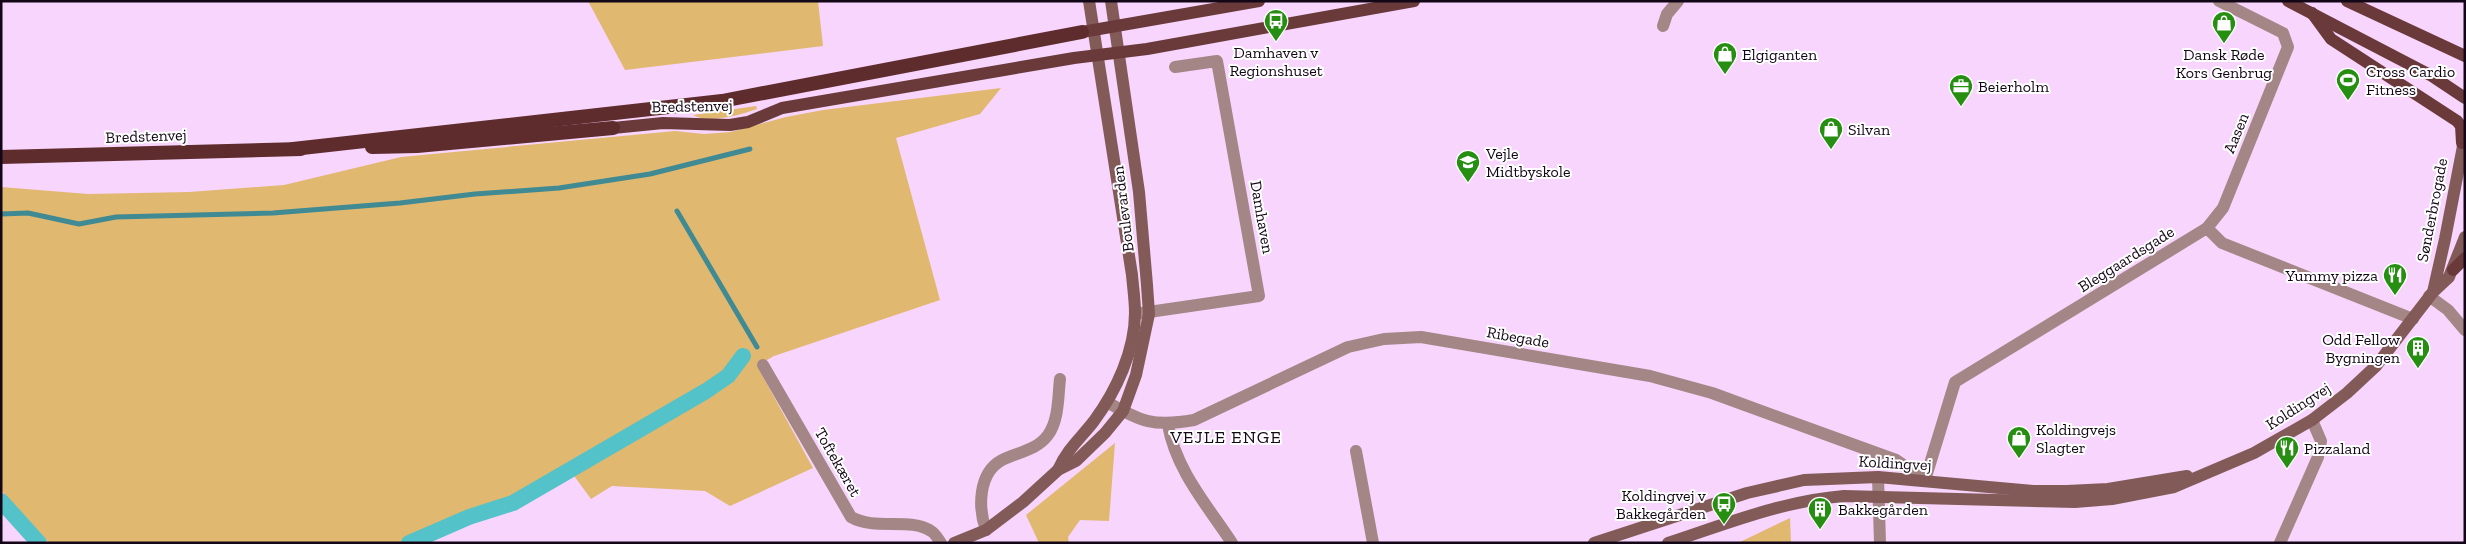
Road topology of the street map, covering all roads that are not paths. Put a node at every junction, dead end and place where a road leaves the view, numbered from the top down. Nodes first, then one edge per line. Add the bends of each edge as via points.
1 (1089, 1) edge
2 (1111, 1) edge
3 (1259, 1) edge
4 (1414, 1) edge
5 (1678, 1) edge
6 (2219, 1) edge
7 (2288, 1) edge
8 (2347, 1) edge
9 (2312, 13) junction
10 (1114, 26) junction
11 (1664, 26) dead end
12 (1088, 31) junction
13 (1118, 52) junction
14 (2459, 53) edge
15 (1092, 56) junction
16 (2465, 64) edge
17 (1175, 67) dead end
18 (2465, 98) edge
19 (613, 128) joint
20 (2463, 139) edge
21 (292, 149) junction
22 (1, 157) edge
23 (2207, 228) junction
24 (2465, 236) edge
25 (2465, 258) edge
26 (2452, 270) junction
27 (2431, 294) junction
28 (1135, 314) junction
29 (1149, 314) junction
30 (2413, 319) junction
31 (2465, 330) edge
32 (763, 365) dead end
33 (1060, 379) dead end
34 (1107, 402) junction
35 (1123, 411) junction
36 (2312, 420) junction
37 (1168, 425) junction
38 (1356, 451) dead end
39 (1058, 470) junction
40 (2202, 473) junction
41 (1878, 477) junction
42 (1925, 480) junction
43 (1878, 497) junction
44 (986, 530) junction
45 (941, 543) edge
46 (954, 543) edge
47 (1232, 543) edge
48 (1373, 543) edge
49 (1594, 543) edge
50 (1668, 543) edge
51 (1880, 543) edge
52 (2280, 543) edge

1 - 12 main road, Boulevarden
2 - 10 main road, Boulevarden
3 - 10 main road
4 - 13 main road
5 - 11 street via 1667,14
6 - 23 street, Aasen via 2283,33 2288,47 2223,208
7 - 9 main road
8 - 14 main road
9 - 18 main road via 2432,76
9 - 20 main road via 2331,39 2457,121
10 - 12 main road
10 - 13 main road, Boulevarden
12 - 15 main road, Boulevarden
12 - 21 highway, Bredstenvej via 722,101
13 - 15 main road
13 - 29 main road, Boulevarden via 1139,192
14 - 16 main road
15 - 19 main road, Bredstenvej via 782,108 748,122 730,125 663,123
15 - 28 main road, Boulevarden via 1132,275
17 - 29 street, Damhaven via 1217,62 1259,296
19 - 21 highway, Bredstenvej via 417,146
20 - 27 main road, Sønderbrogade via 2445,239
21 - 22 highway, Bredstenvej
23 - 30 street via 2222,243
23 - 42 street, Bleggaardsgade via 1955,382
24 - 26 main road, Sønderbrogade
25 - 26 main road
26 - 27 main road, Sønderbrogade
27 - 30 main road, Sønderbrogade
27 - 31 street
28 - 29 street, Damhaven
28 - 34 main road, Boulevarden via 1125,364
29 - 35 main road, Boulevarden via 1136,375
30 - 36 main road, Koldingvej via 2376,366
32 - 45 street, Toftekæret via 850,517 862,524 915,526 931,531
33 - 44 street via 1055,420 1049,434 1037,446 1001,461 990,472 981,499
34 - 35 street, Ribegade
34 - 39 main road, Boulevarden via 1066,453
35 - 37 street, Ribegade via 1151,423
35 - 39 main road, Boulevarden via 1105,434 1076,461
36 - 40 main road, Koldingvej via 2254,453
36 - 52 street via 2321,441 2318,457
37 - 42 street, Ribegade via 1194,420 1348,347 1384,339 1421,337 1650,376 1712,393 1896,460
37 - 47 street via 1182,468
38 - 48 street
39 - 44 main road
40 - 42 main road, Koldingvej via 2108,489 2067,491 2033,491
40 - 43 main road, Koldingvej via 2174,487 2084,502
41 - 42 main road, Koldingvej
41 - 43 street
41 - 49 main road, Koldingvej via 1804,480 1776,485
43 - 50 main road, Koldingvej via 1814,498 1786,504
43 - 51 street
44 - 46 main road

